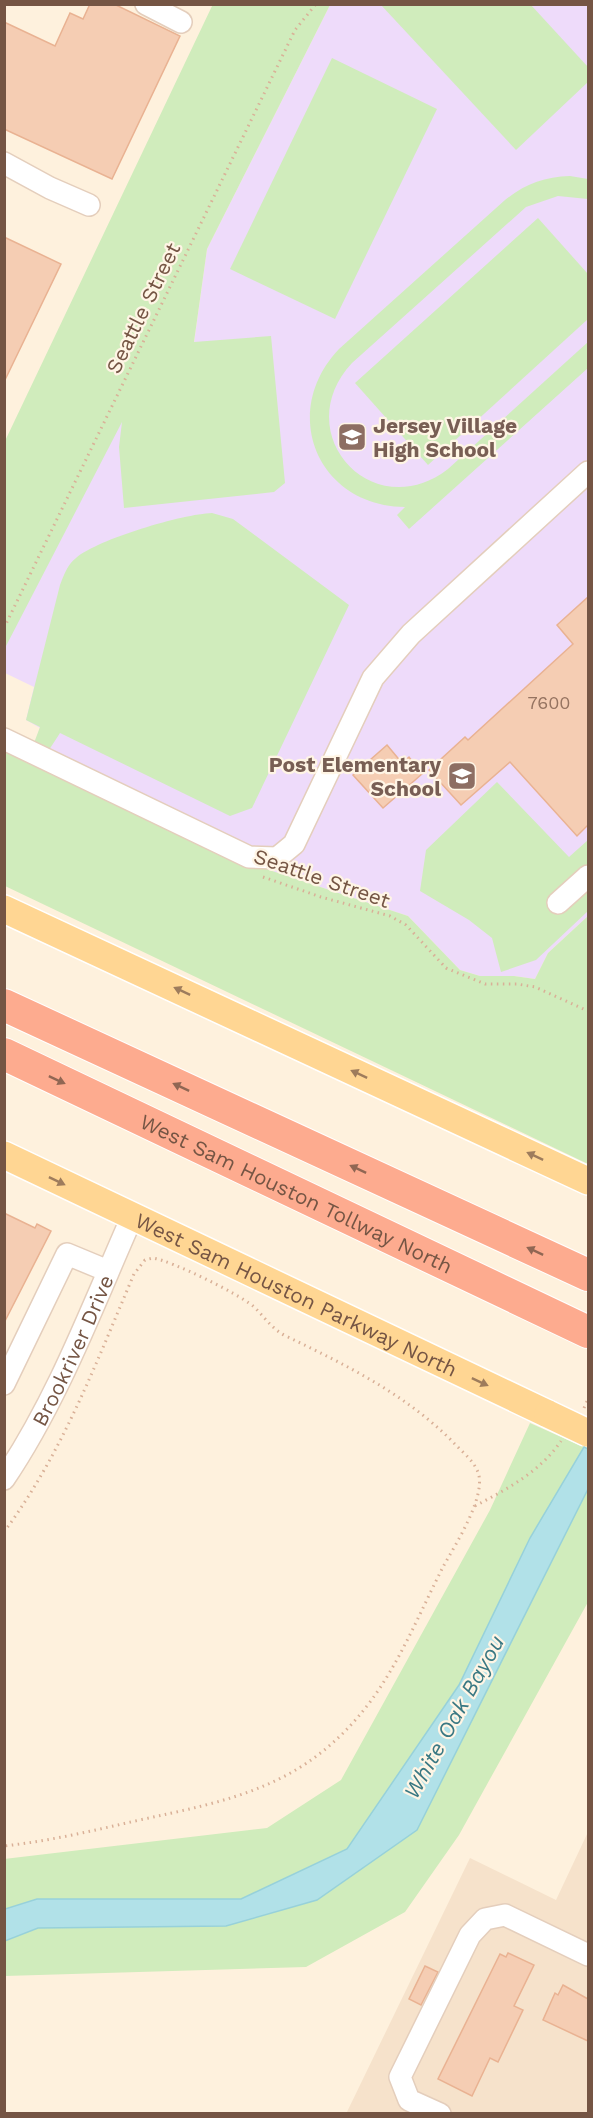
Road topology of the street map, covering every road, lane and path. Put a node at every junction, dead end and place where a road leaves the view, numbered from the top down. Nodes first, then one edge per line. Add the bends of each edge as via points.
1 (146, 4) edge
2 (316, 4) edge
3 (181, 22) dead end
4 (4, 163) edge
5 (89, 205) dead end
6 (588, 472) edge
7 (4, 628) edge
8 (4, 739) edge
9 (257, 873) dead end
10 (588, 876) edge
11 (558, 903) dead end
12 (4, 909) edge
13 (4, 1005) edge
14 (588, 1011) edge
15 (4, 1054) edge
16 (4, 1155) edge
17 (588, 1181) edge
18 (132, 1217) junction
19 (108, 1271) junction
20 (588, 1275) edge
21 (587, 1331) edge
22 (4, 1384) edge
23 (588, 1399) edge
24 (577, 1428) edge
25 (4, 1479) edge
26 (473, 1507) junction
27 (4, 1532) edge
28 (4, 1846) edge
29 (588, 1955) edge
30 (440, 2114) edge

1 - 3 street
2 - 7 path, Seattle Street via 295,30
4 - 5 street
6 - 8 street via 411,634 373,678 294,844 277,858 249,857
9 - 14 path, Seattle Street via 321,897 390,916 406,925 446,968 484,984 535,987
10 - 11 street
17 -> 12 main road
20 -> 13 highway
15 -> 21 highway, West Sam Houston Tollway North
16 -> 18 main road, West Sam Houston Parkway North
18 - 19 street, Brookriver Drive
18 -> 24 main road, West Sam Houston Parkway North, bridge
19 - 22 street via 67,1254
19 - 25 street, Brookriver Drive via 51,1397
23 - 24 path
24 - 26 path via 514,1486
26 - 27 path via 480,1486 477,1469 422,1413 320,1351 278,1332 236,1295 153,1258 138,1266 65,1434 31,1495
26 - 28 path via 385,1680 348,1728 311,1761 274,1783 220,1803 70,1836
29 - 30 street via 505,1915 485,1919 470,1935 400,2077 409,2100

